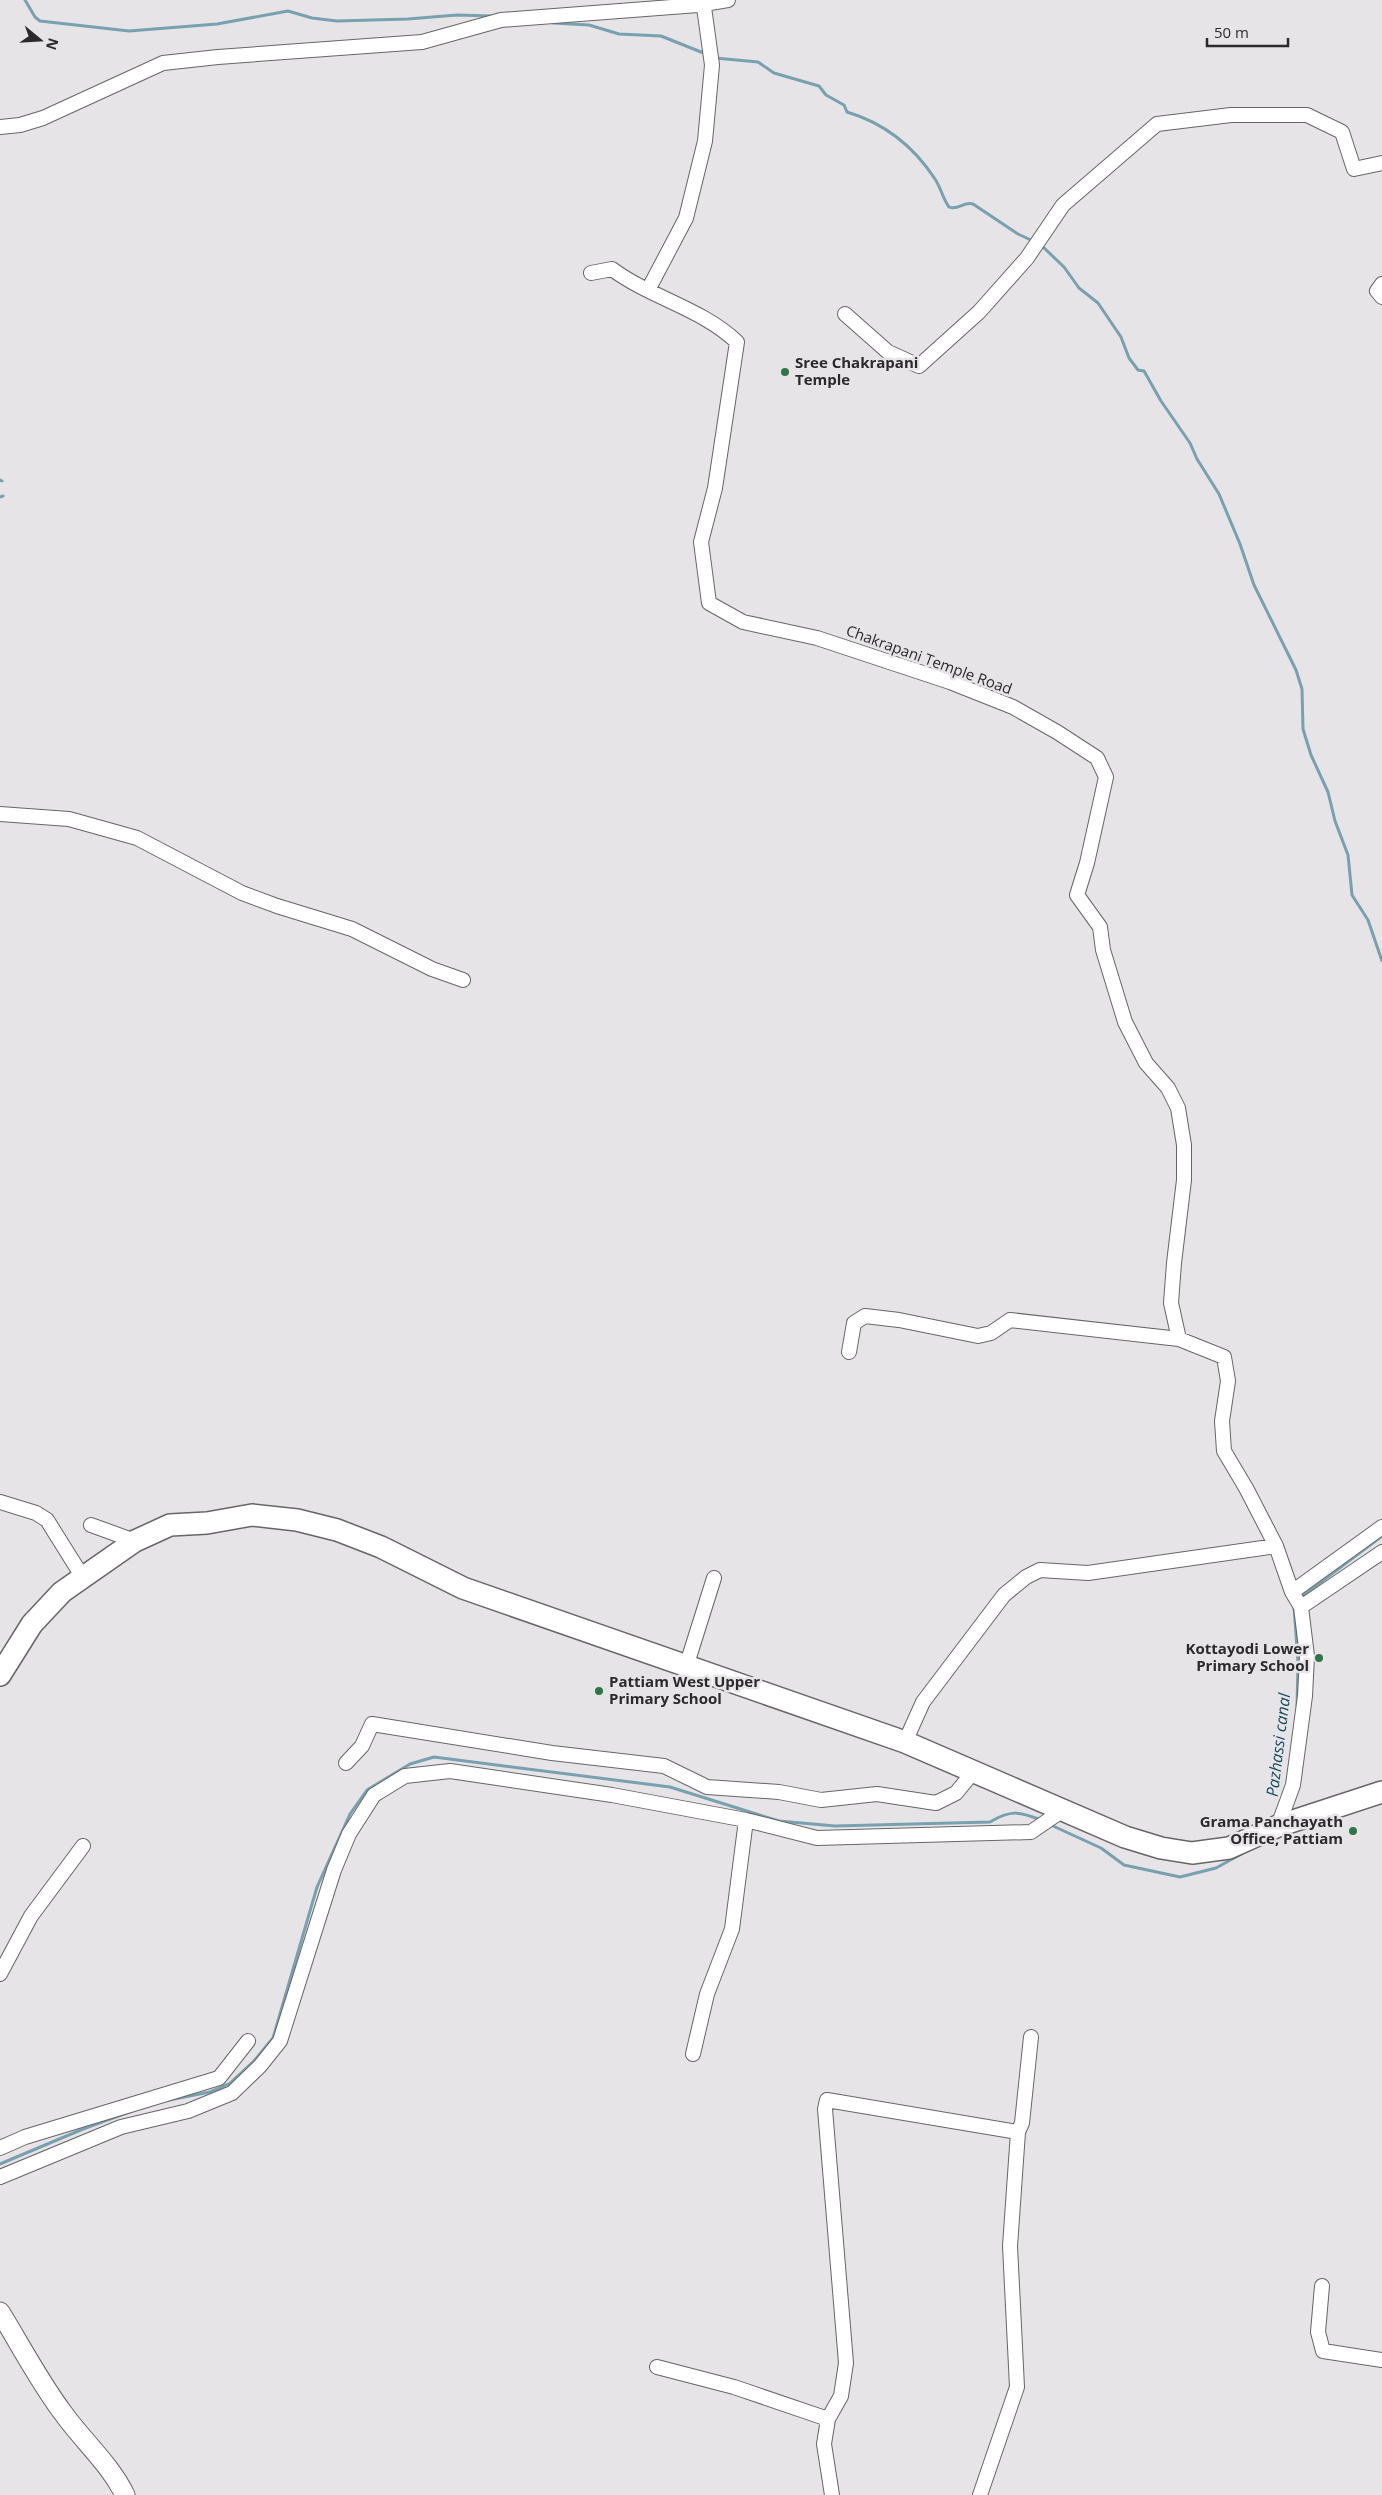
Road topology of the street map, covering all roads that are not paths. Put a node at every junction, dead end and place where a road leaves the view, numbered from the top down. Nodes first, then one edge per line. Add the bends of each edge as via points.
1 (728, 0) edge
2 (703, 2) edge
3 (0, 128) edge
4 (1382, 163) edge
5 (591, 273) dead end
6 (1382, 284) edge
7 (648, 290) junction
8 (1382, 297) edge
9 (845, 314) dead end
10 (0, 814) edge
11 (463, 980) dead end
12 (1179, 1338) junction
13 (849, 1352) dead end
14 (0, 1502) edge
15 (91, 1525) dead end
16 (1382, 1527) edge
17 (134, 1540) junction
18 (1276, 1546) junction
19 (1382, 1552) edge
20 (82, 1576) junction
21 (714, 1578) dead end
22 (1292, 1592) junction
23 (1301, 1606) junction
24 (686, 1667) junction
25 (0, 1675) edge
26 (905, 1742) junction
27 (346, 1763) dead end
28 (974, 1771) junction
29 (1382, 1792) edge
30 (1063, 1810) junction
31 (746, 1820) junction
32 (1278, 1826) junction
33 (83, 1846) dead end
34 (0, 1974) edge
35 (1031, 2037) dead end
36 (248, 2041) dead end
37 (693, 2054) dead end
38 (1018, 2132) junction
39 (0, 2148) edge
40 (0, 2177) edge
41 (1322, 2286) dead end
42 (0, 2312) edge
43 (1382, 2360) edge
44 (657, 2368) dead end
45 (828, 2419) junction
46 (125, 2495) edge
47 (832, 2495) edge
48 (980, 2495) edge

1 - 2 street
2 - 3 street via 501,20 422,42 163,63 43,118
2 - 7 street via 712,65 705,141 686,218
4 - 9 street via 1354,169 1342,132 1307,115 1231,115 1157,124 1063,205 1026,258 980,312 919,366 888,352
5 - 7 street, Chakrapani Temple Road via 612,270
6 - 8 street via 1377,291
7 - 12 street, Chakrapani Temple Road via 722,328 737,342 715,488 701,542 709,603 743,622 826,640 1013,707 1097,758 1106,777 1090,854 1077,896 1100,927 1103,950 1125,1022 1146,1062 1168,1088 1178,1108 1184,1145 1184,1180 1171,1303
10 - 11 street via 69,819 137,838 242,892 352,929 432,970
12 - 13 street via 1010,1320 991,1333 978,1336 865,1316 854,1323
12 - 18 street via 1224,1357 1228,1380 1222,1421 1224,1451
14 - 20 street via 36,1513 47,1520
15 - 17 street
16 - 22 street
17 - 20 main road
17 - 24 main road via 170,1525 252,1516 297,1520 337,1530 381,1547 463,1588 635,1646
18 - 22 street
18 - 26 street via 1088,1573 1040,1570 1026,1577 1004,1595 922,1702
19 - 23 street
20 - 25 main road via 32,1624
21 - 24 street
22 - 23 street
23 - 32 street via 1306,1656 1305,1696 1293,1785
24 - 26 main road
26 - 28 main road
27 - 28 street via 362,1746 372,1724 552,1753 664,1766 708,1787 779,1792 821,1800 877,1794 936,1803 956,1794
28 - 30 main road
29 - 32 main road
30 - 31 street via 1031,1832 817,1838
30 - 32 main road via 1125,1837 1192,1853 1229,1848
31 - 37 street via 732,1929 707,1994
31 - 40 street via 450,1770 405,1776 374,1795 349,1834 334,1870 280,2041 260,2066 232,2093 188,2111 121,2127
33 - 34 street via 31,1916
35 - 38 street via 1022,2123
36 - 39 street via 219,2078 24,2137
38 - 45 street via 827,2100 825,2110 846,2363 842,2396
38 - 48 street via 1010,2246 1017,2387
41 - 43 street via 1318,2332 1323,2350
42 - 46 street via 62,2413 105,2463
44 - 45 street via 734,2387
45 - 47 street via 824,2444

